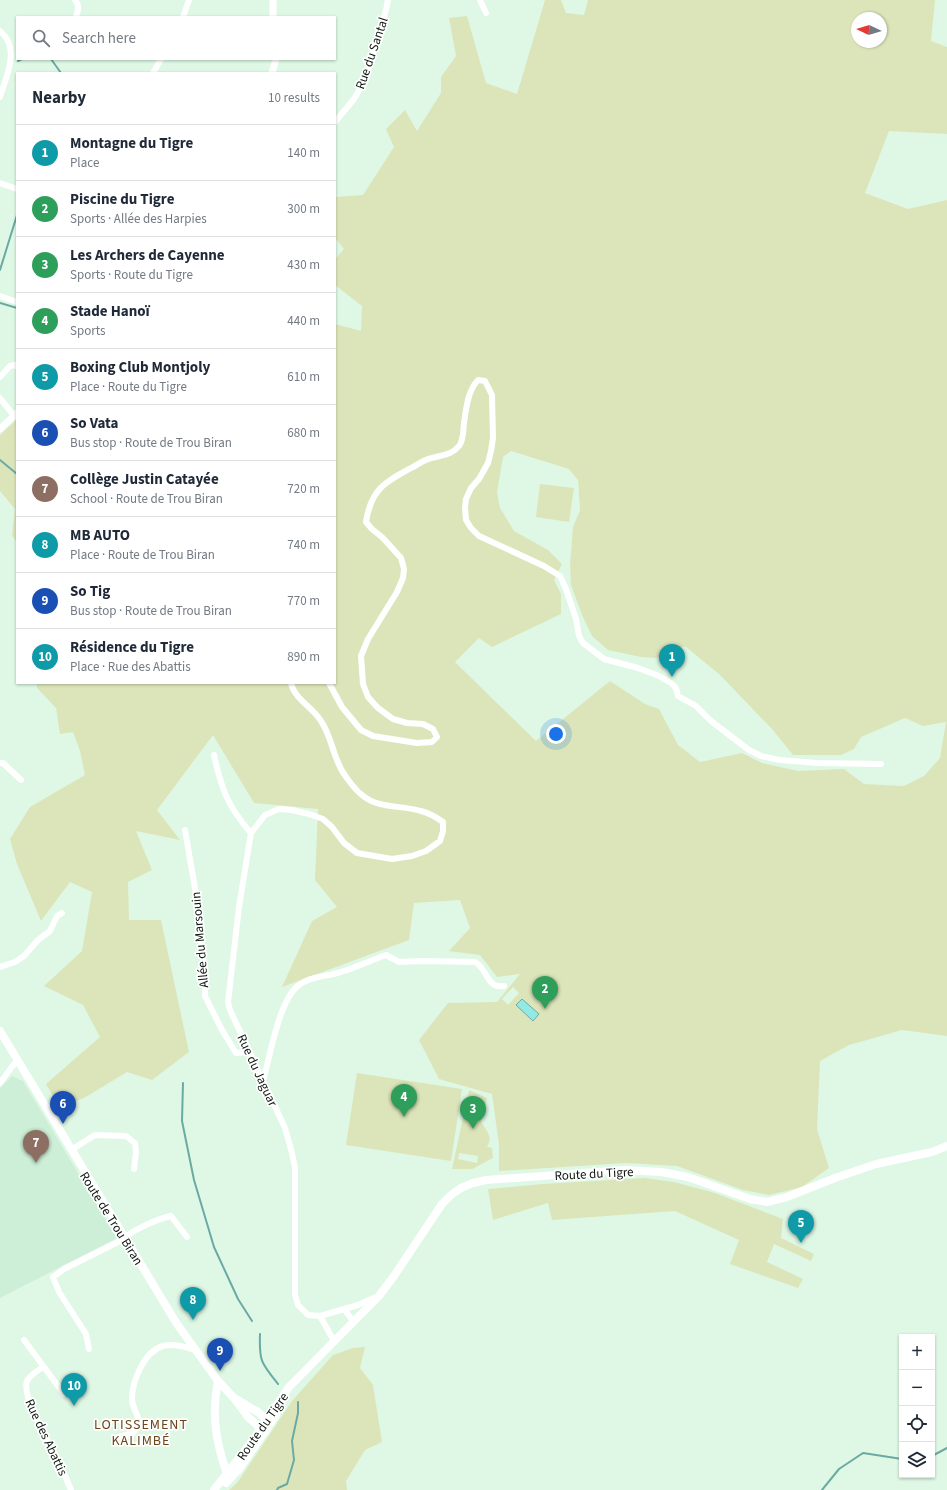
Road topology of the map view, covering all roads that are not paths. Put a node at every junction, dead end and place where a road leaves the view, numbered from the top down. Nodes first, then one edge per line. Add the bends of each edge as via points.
1 (75, 0) edge
2 (189, 0) edge
3 (273, 0) edge
4 (388, 0) edge
5 (480, 0) edge
6 (486, 13) dead end
7 (76, 16) edge
8 (183, 16) edge
9 (273, 16) edge
10 (0, 31) edge
11 (160, 60) edge
12 (276, 60) edge
13 (154, 72) edge
14 (272, 72) edge
15 (0, 97) edge
16 (336, 121) edge
17 (0, 183) edge
18 (16, 189) edge
19 (0, 296) edge
20 (16, 302) edge
21 (16, 366) edge
22 (0, 377) edge
23 (0, 398) edge
24 (16, 414) edge
25 (0, 429) edge
26 (291, 684) edge
27 (330, 684) edge
28 (214, 755) dead end
29 (0, 763) edge
30 (881, 764) dead end
31 (21, 780) dead end
32 (185, 830) dead end
33 (251, 833) junction
34 (62, 913) dead end
35 (0, 967) edge
36 (504, 986) dead end
37 (0, 1032) edge
38 (250, 1052) junction
39 (17, 1060) junction
40 (263, 1081) junction
41 (0, 1082) edge
42 (947, 1146) edge
43 (71, 1150) junction
44 (134, 1169) dead end
45 (124, 1237) junction
46 (187, 1238) dead end
47 (379, 1296) junction
48 (344, 1309) junction
49 (320, 1316) junction
50 (353, 1322) junction
51 (24, 1340) dead end
52 (334, 1341) junction
53 (88, 1349) dead end
54 (196, 1350) junction
55 (312, 1364) junction
56 (43, 1367) junction
57 (218, 1381) junction
58 (64, 1394) dead end
59 (234, 1398) junction
60 (276, 1406) junction
61 (258, 1412) junction
62 (268, 1421) junction
63 (262, 1430) junction
64 (119, 1437) dead end
65 (227, 1474) junction
66 (71, 1490) edge
67 (214, 1490) edge
68 (217, 1490) edge

1 - 7 street via 79,10
2 - 8 street
3 - 9 street
4 - 16 street, Rue du Santal via 362,85
5 - 6 street
10 - 15 street via 8,41 11,51
11 - 13 street
12 - 14 street
17 - 18 street
19 - 20 street
21 - 22 street via 10,366
23 - 24 street
24 - 25 street
26 - 33 street, Rue du Jaguar via 300,698 321,719 336,760 362,796 374,802 421,811 443,822 444,830 440,841 426,851 392,859 357,853 344,843 327,823 309,814 292,810 279,809 265,815
27 - 30 street via 342,707 361,730 374,736 417,743 432,742 437,737 432,729 423,724 393,719 368,697 363,684 361,656 368,639 404,578 401,558 366,522 372,499 388,480 430,458 449,454 459,446 463,438 469,398 474,384 478,380 485,381 492,395 492,451 488,463 466,499 466,520 479,536 560,576 583,643 604,659 638,668 671,683 676,688 678,696 696,706 737,741 761,756 795,762
28 - 33 street via 222,789
29 - 31 street
32 - 38 street, Allée du Marsouin via 198,906 206,979 205,996 236,1053
33 - 38 street, Rue du Jaguar via 228,1002
34 - 35 street via 57,916 50,931 24,956
36 - 40 street via 497,987 490,982 480,965 475,962 399,962 386,955 335,974 304,982 291,994 282,1012
37 - 39 main road, Route de Trou Biran
38 - 40 street, Rue du Jaguar
39 - 41 street
39 - 43 main road, Route de Trou Biran
40 - 49 street, Rue du Jaguar via 285,1128 295,1168 295,1295 298,1305 308,1315
42 - 47 main road, Route du Tigre via 932,1152 876,1164 767,1202 750,1199 688,1177 661,1172 625,1170 473,1183 450,1195 442,1204
43 - 44 street via 96,1135 126,1136 135,1143
43 - 45 main road, Route de Trou Biran
45 - 46 street via 160,1218 170,1216
45 - 53 street via 53,1277 86,1334
45 - 54 main road, Route de Trou Biran via 177,1324
47 - 48 street
47 - 50 main road, Route du Tigre
48 - 49 street
48 - 50 street
49 - 52 street
50 - 52 main road, Route du Tigre
51 - 56 street
52 - 55 main road, Route du Tigre
54 - 57 main road, Route de Trou Biran
54 - 64 street via 184,1346 162,1346 146,1357 137,1375 132,1399 139,1425 133,1433
55 - 60 main road, Route du Tigre via 289,1387
55 - 62 main road, Route du Tigre
56 - 58 street
56 - 66 street, Rue des Abattis via 27,1382 28,1396
57 - 59 main road, Route de Trou Biran
57 - 65 main road via 215,1428 217,1444
59 - 61 main road, Route de Trou Biran
59 - 63 main road, Route de Trou Biran
60 - 61 main road
60 - 62 main road, Route du Tigre
61 - 62 main road, Route de Trou Biran
62 - 63 main road, Route du Tigre
63 - 65 main road, Route du Tigre
63 - 68 main road, Route du Tigre via 240,1468
65 - 67 main road, Route du Tigre

